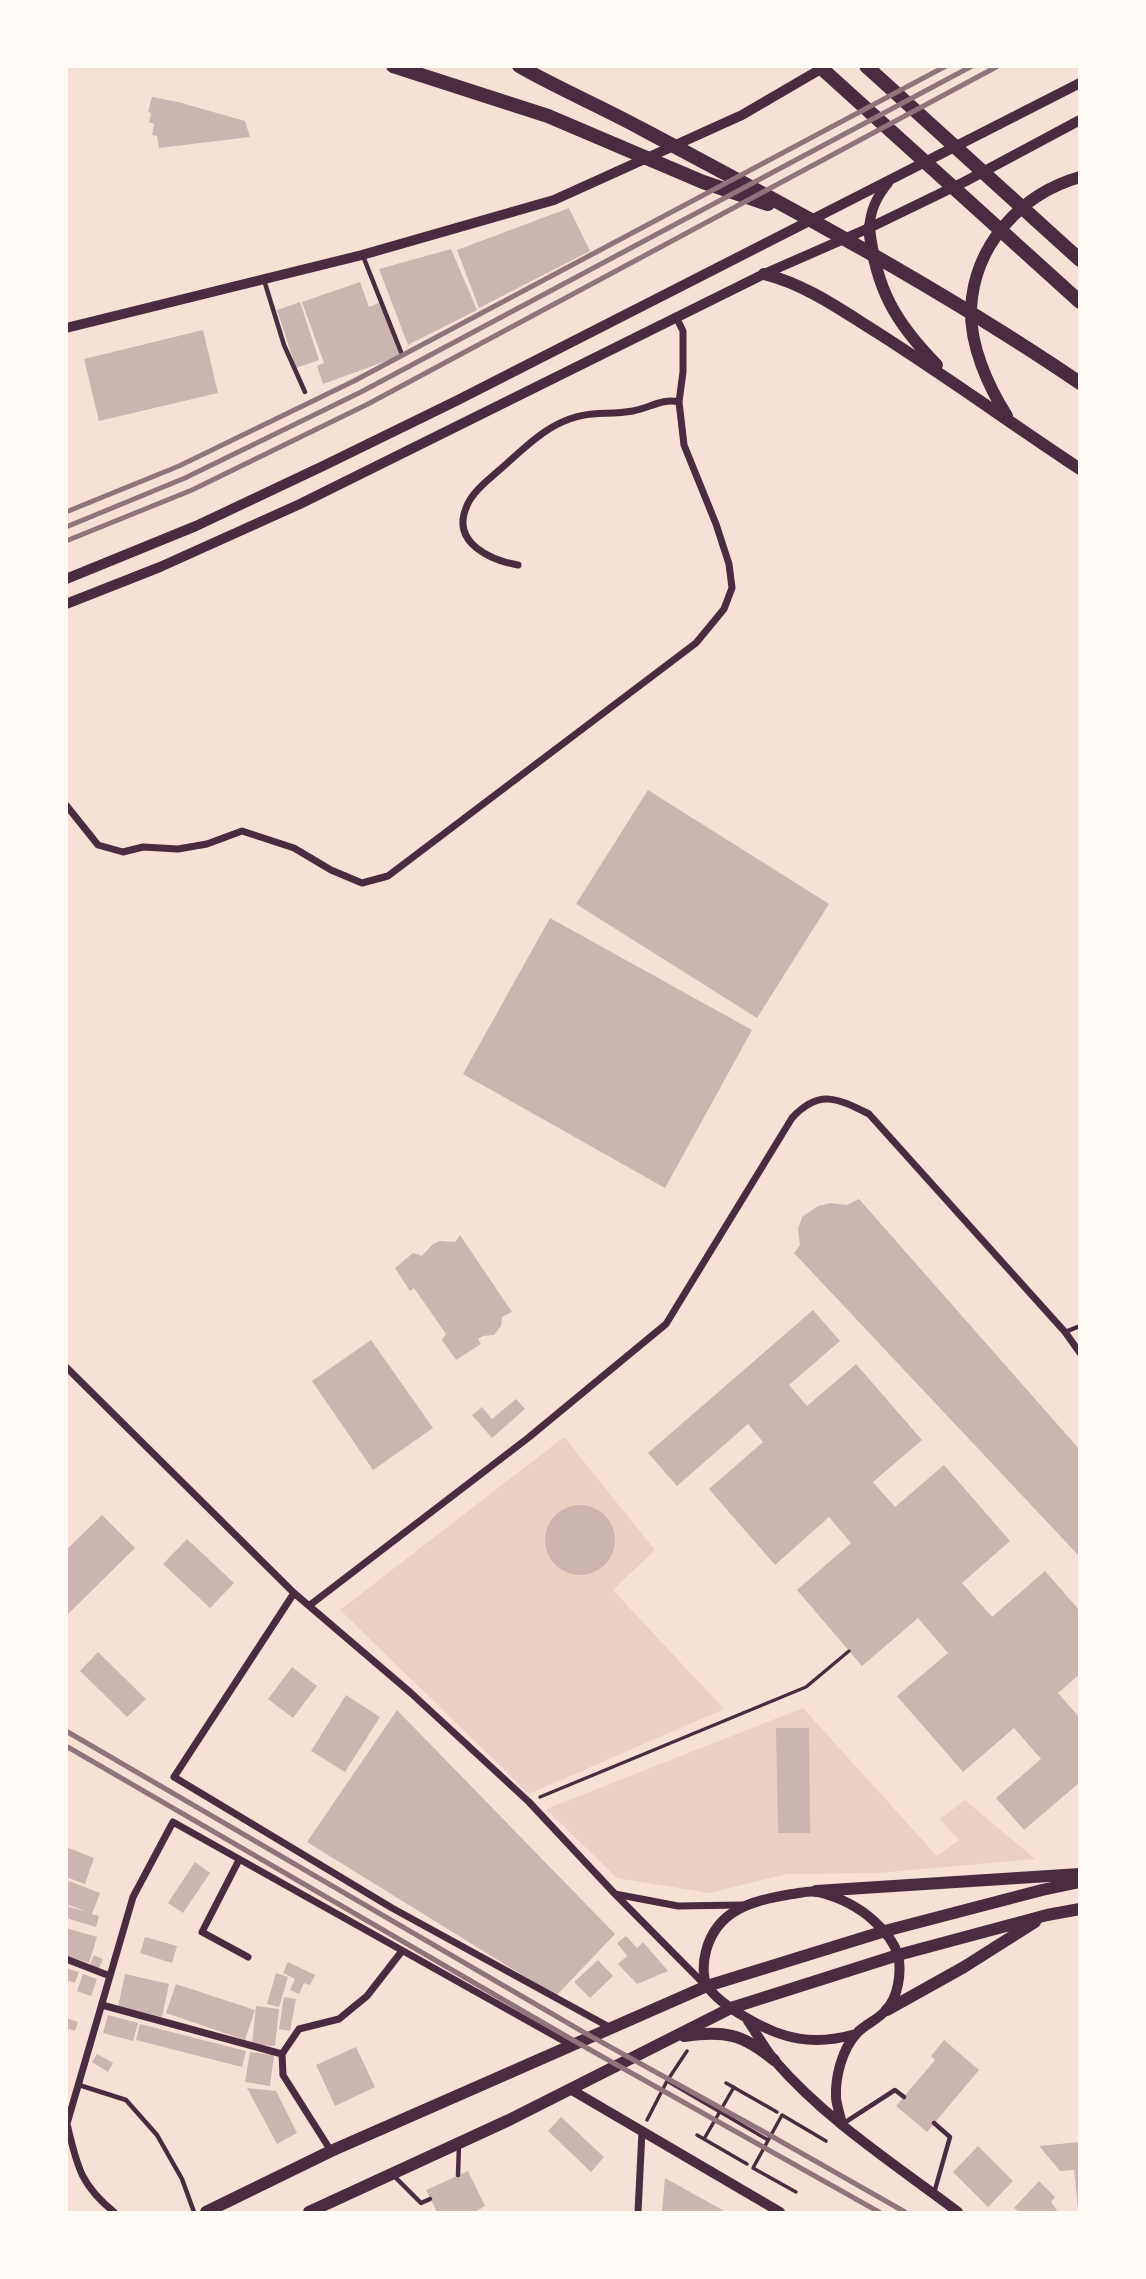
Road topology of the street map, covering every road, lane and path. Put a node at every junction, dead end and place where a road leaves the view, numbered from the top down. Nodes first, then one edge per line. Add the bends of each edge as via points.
1 (393, 66) edge
2 (519, 66) edge
3 (819, 66) edge
4 (826, 66) edge
5 (866, 66) edge
6 (1080, 83) edge
7 (1080, 120) edge
8 (1080, 177) edge
9 (892, 178) junction
10 (806, 216) junction
11 (869, 228) junction
12 (362, 255) junction
13 (1080, 260) edge
14 (764, 274) junction
15 (263, 279) junction
16 (1080, 302) edge
17 (676, 317) junction
18 (66, 328) edge
19 (401, 352) dead end
20 (953, 381) junction
21 (1080, 383) edge
22 (305, 392) dead end
23 (679, 402) junction
24 (1012, 424) junction
25 (1080, 469) edge
26 (517, 565) dead end
27 (66, 579) edge
28 (66, 604) edge
29 (66, 805) edge
30 (1080, 1326) edge
31 (1065, 1332) junction
32 (1080, 1353) edge
33 (66, 1367) edge
34 (294, 1593) junction
35 (310, 1605) junction
36 (849, 1651) dead end
37 (529, 1802) junction
38 (239, 1860) junction
39 (1080, 1874) edge
40 (1080, 1882) edge
41 (816, 1891) junction
42 (615, 1894) junction
43 (743, 1905) junction
44 (1080, 1909) edge
45 (1047, 1915) junction
46 (885, 1931) junction
47 (402, 1951) junction
48 (898, 1955) junction
49 (248, 1957) dead end
50 (66, 1959) edge
51 (110, 1976) junction
52 (707, 1986) junction
53 (102, 2005) junction
54 (731, 2008) junction
55 (887, 2010) junction
56 (746, 2018) junction
57 (612, 2028) junction
58 (856, 2034) junction
59 (673, 2038) junction
60 (571, 2045) junction
61 (695, 2046) dead end
62 (282, 2054) junction
63 (774, 2060) junction
64 (667, 2081) junction
65 (726, 2083) dead end
66 (79, 2085) junction
67 (734, 2087) junction
68 (570, 2089) junction
69 (904, 2097) dead end
70 (719, 2112) junction
71 (777, 2112) dead end
72 (934, 2123) dead end
73 (842, 2124) junction
74 (67, 2125) edge
75 (642, 2131) junction
76 (697, 2135) dead end
77 (704, 2139) junction
78 (768, 2140) junction
79 (826, 2141) dead end
80 (459, 2143) junction
81 (331, 2151) junction
82 (747, 2164) dead end
83 (392, 2174) junction
84 (458, 2175) dead end
85 (796, 2192) dead end
86 (934, 2194) junction
87 (430, 2199) dead end
88 (114, 2213) edge
89 (194, 2213) edge
90 (206, 2213) edge
91 (309, 2213) edge
92 (638, 2213) edge
93 (780, 2213) edge
94 (958, 2213) edge

1 - 10 highway via 548,116 703,182
2 - 10 highway
3 - 16 highway
4 - 12 main road via 742,115 554,200
5 - 13 highway
6 - 9 main road
7 - 11 main road
8 - 24 main road via 1057,183 1007,221 986,250 975,280 971,310 977,348 994,396
9 - 11 main road via 876,199
9 - 27 main road via 335,460 196,526
10 - 21 highway
11 - 14 main road
11 - 20 main road via 876,268 898,320
12 - 15 main road
12 - 19 lane
14 - 17 main road
14 - 20 main road via 812,292
15 - 18 main road
15 - 22 lane
17 - 23 street via 683,331
17 - 28 main road via 300,504
20 - 24 main road
23 - 26 street via 667,399 633,411 580,415 535,439 484,484 466,506 462,525 469,542 488,556
23 - 29 street via 684,445 729,564 732,588 724,609 696,643 388,876 362,883 294,848 242,831 207,844 123,852 98,845
24 - 25 main road
30 - 31 lane
31 - 32 street
31 - 35 street via 869,1114 841,1100 817,1098 792,1118 666,1324 528,1438
33 - 34 street
34 - 35 street
34 - 57 street via 174,1777 393,1908
35 - 37 street
36 - 37 path via 806,1687
37 - 42 street
38 - 47 street
38 - 49 street via 202,1932
38 - 51 street via 173,1822 133,1897
39 - 41 main road
40 - 46 main road
41 - 43 main road
41 - 46 main road via 861,1909
42 - 43 street via 678,1906
42 - 52 street
43 - 52 main road via 709,1939 703,1963
44 - 45 main road
45 - 48 main road
45 - 55 main road
46 - 48 main road
46 - 52 main road
47 - 60 street
47 - 62 street via 368,1996 339,2019 299,2029
48 - 54 main road
48 - 55 main road via 899,1984
50 - 51 street
51 - 53 street
52 - 54 main road
52 - 57 main road
53 - 62 street
53 - 66 street
54 - 56 main road
54 - 59 main road
55 - 58 main road
56 - 58 main road via 780,2035 807,2040 832,2041
56 - 63 main road
57 - 60 main road
58 - 73 main road via 843,2057 838,2079 836,2099
59 - 63 main road via 708,2032 733,2035 756,2044
59 - 68 main road
60 - 81 main road
61 - 64 path
62 - 81 street via 283,2075
63 - 73 main road
64 - 70 path
64 - 75 path
65 - 67 path
66 - 74 street
66 - 89 lane via 126,2100 157,2135 183,2179
67 - 70 path
67 - 71 path
68 - 75 main road
68 - 80 main road
69 - 73 lane via 895,2090
70 - 77 path
70 - 78 path
72 - 86 lane via 950,2137
73 - 86 main road
74 - 88 street via 79,2172
75 - 92 street
75 - 93 main road
76 - 77 path
77 - 82 path
78 - 79 path via 782,2115
78 - 85 path via 753,2168
80 - 83 main road
80 - 84 lane
81 - 90 main road
83 - 87 lane via 421,2203
83 - 91 main road
86 - 94 main road

